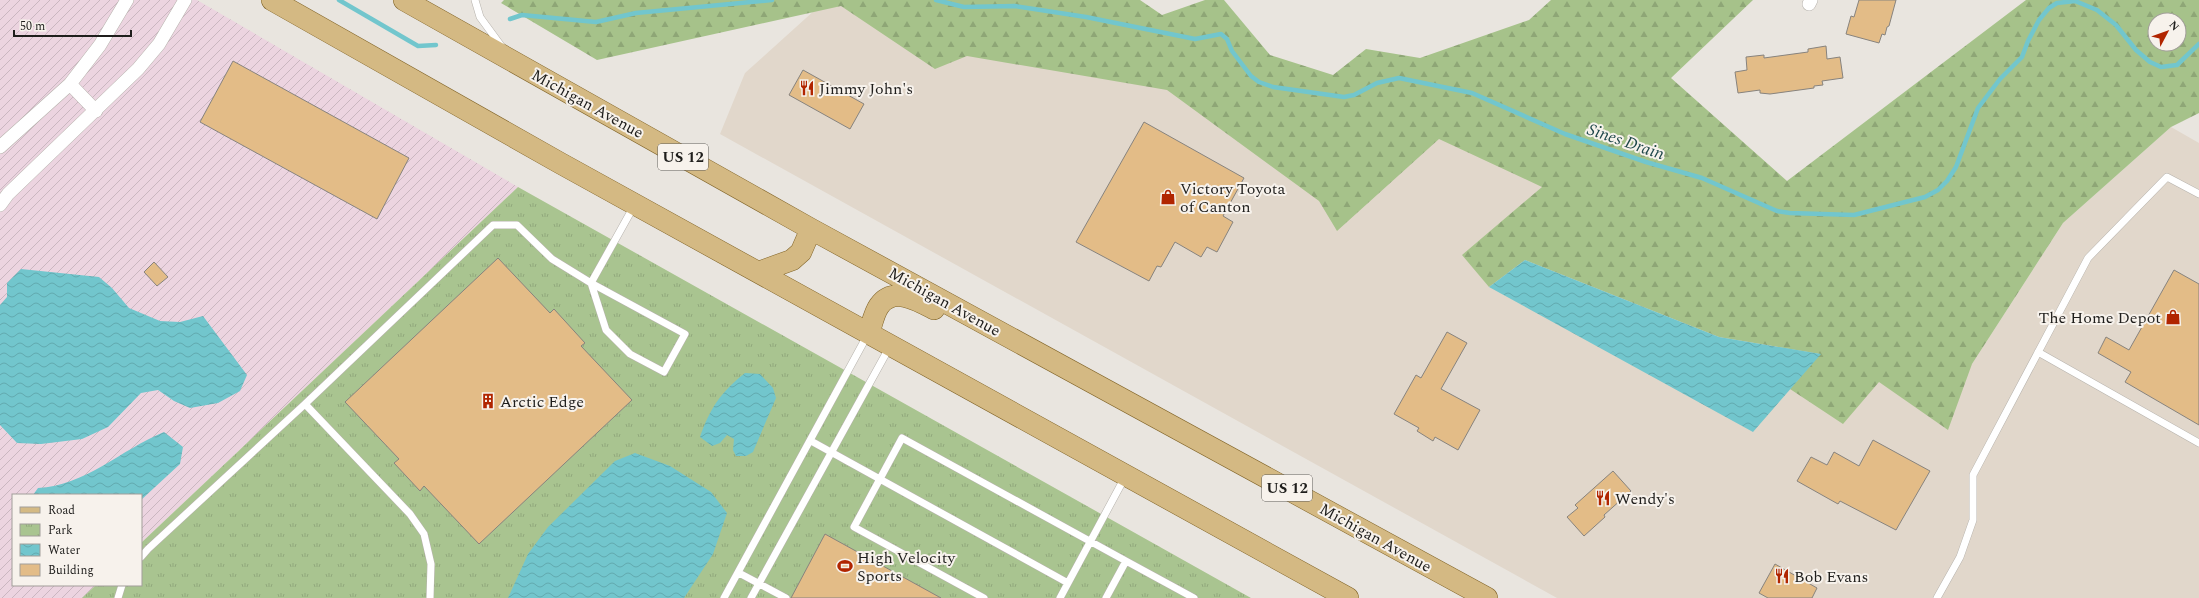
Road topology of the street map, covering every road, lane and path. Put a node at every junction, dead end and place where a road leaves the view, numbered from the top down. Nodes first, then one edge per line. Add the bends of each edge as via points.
1 (127, 0) edge
2 (185, 0) edge
3 (272, 0) edge
4 (404, 0) edge
5 (475, 0) edge
6 (511, 60) junction
7 (70, 84) junction
8 (96, 111) junction
9 (0, 146) edge
10 (4, 191) edge
11 (2199, 194) edge
12 (635, 204) junction
13 (0, 206) edge
14 (811, 229) junction
15 (759, 272) junction
16 (591, 283) junction
17 (869, 332) junction
18 (891, 344) junction
19 (2038, 352) junction
20 (1074, 372) junction
21 (305, 404) junction
22 (811, 441) junction
23 (2199, 444) edge
24 (832, 452) junction
25 (1126, 475) junction
26 (880, 479) junction
27 (1090, 541) junction
28 (142, 556) edge
29 (1126, 561) junction
30 (739, 573) junction
31 (1068, 583) junction
32 (759, 584) junction
33 (122, 586) edge
34 (118, 598) edge
35 (430, 598) edge
36 (724, 598) edge
37 (751, 598) edge
38 (786, 598) edge
39 (984, 598) edge
40 (1060, 598) edge
41 (1106, 598) edge
42 (1194, 598) edge
43 (1348, 598) edge
44 (1487, 598) edge
45 (1937, 598) edge

1 - 7 street via 100,45
2 - 8 street via 159,44
3 - 12 main road
4 - 6 main road, Michigan Avenue / US 12
5 - 6 lane via 480,17
6 - 14 main road, Michigan Avenue / US 12
7 - 8 street
7 - 9 street
8 - 10 street
10 - 13 street
11 - 19 lane via 2167,177 2088,258
12 - 15 main road
12 - 16 lane
14 - 15 main road via 801,252 792,260
14 - 20 main road, Michigan Avenue / US 12
15 - 17 main road
16 - 16 lane via 684,334 664,372 630,354 606,330
16 - 21 lane via 552,259 517,225 493,225
17 - 18 main road
17 - 20 main road via 878,307 884,300 899,294 924,303 1056,377
17 - 22 lane
18 - 24 lane
18 - 25 main road
19 - 23 lane
19 - 45 lane via 1973,475 1973,520 1960,557
20 - 44 main road, Michigan Avenue / US 12
21 - 28 lane
21 - 35 lane via 410,514 424,534 431,564
22 - 24 lane
22 - 30 lane
24 - 26 lane
24 - 32 lane
25 - 27 lane
25 - 43 main road
26 - 27 lane via 902,438
26 - 31 lane
26 - 39 lane via 854,527
27 - 29 lane
27 - 31 lane
29 - 41 lane
29 - 42 lane
30 - 32 lane
30 - 36 lane
31 - 40 lane
32 - 37 lane
32 - 38 lane
33 - 34 lane

